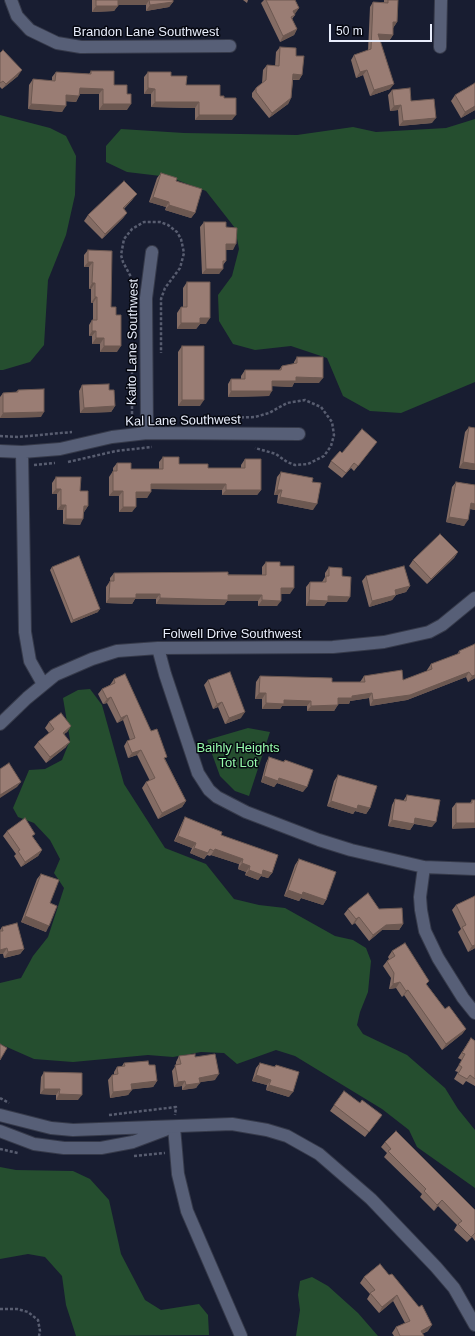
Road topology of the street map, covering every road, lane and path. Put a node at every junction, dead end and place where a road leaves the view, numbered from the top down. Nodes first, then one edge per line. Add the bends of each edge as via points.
1 (11, 0) edge
2 (441, 0) edge
3 (230, 46) dead end
4 (440, 47) dead end
5 (152, 252) dead end
6 (132, 420) dead end
7 (126, 422) dead end
8 (77, 431) dead end
9 (146, 432) junction
10 (299, 434) dead end
11 (0, 436) edge
12 (0, 451) edge
13 (22, 452) junction
14 (475, 598) edge
15 (158, 648) junction
16 (43, 684) junction
17 (0, 724) edge
18 (424, 867) junction
19 (475, 869) edge
20 (475, 1013) edge
21 (0, 1098) edge
22 (15, 1104) dead end
23 (176, 1107) dead end
24 (0, 1115) edge
25 (106, 1115) dead end
26 (174, 1127) junction
27 (0, 1131) edge
28 (0, 1309) edge
29 (475, 1325) edge
30 (39, 1336) edge
31 (241, 1336) edge

1 - 3 street, Brandon Lane Southwest via 17,16 30,30 57,43 82,47
2 - 4 street
5 - 9 street, Kaito Lane Southwest via 146,298
6 - 7 path
8 - 11 path via 18,437
9 - 10 street, Kal Lane Southwest
9 - 13 street, Kal Lane Southwest via 60,449
12 - 13 street, Kal Lane Southwest
13 - 16 street via 25,632 30,660
14 - 15 street, Folwell Drive Southwest via 442,625 429,632 384,642 333,648
15 - 16 street, Folwell Drive Southwest via 117,651 55,675
15 - 18 street via 187,742 203,782 217,797 246,812 318,840
16 - 17 street, Folwell Drive Southwest
18 - 19 street
18 - 20 street via 420,903 425,931 438,958
21 - 22 path
23 - 25 path
24 - 26 street via 51,1128
26 - 27 street via 133,1142 101,1148 64,1148 34,1144
26 - 29 street via 205,1124 248,1126 288,1136 319,1154 371,1199 436,1267 462,1299
26 - 31 street via 178,1174 187,1211
28 - 30 path via 28,1312 38,1320

